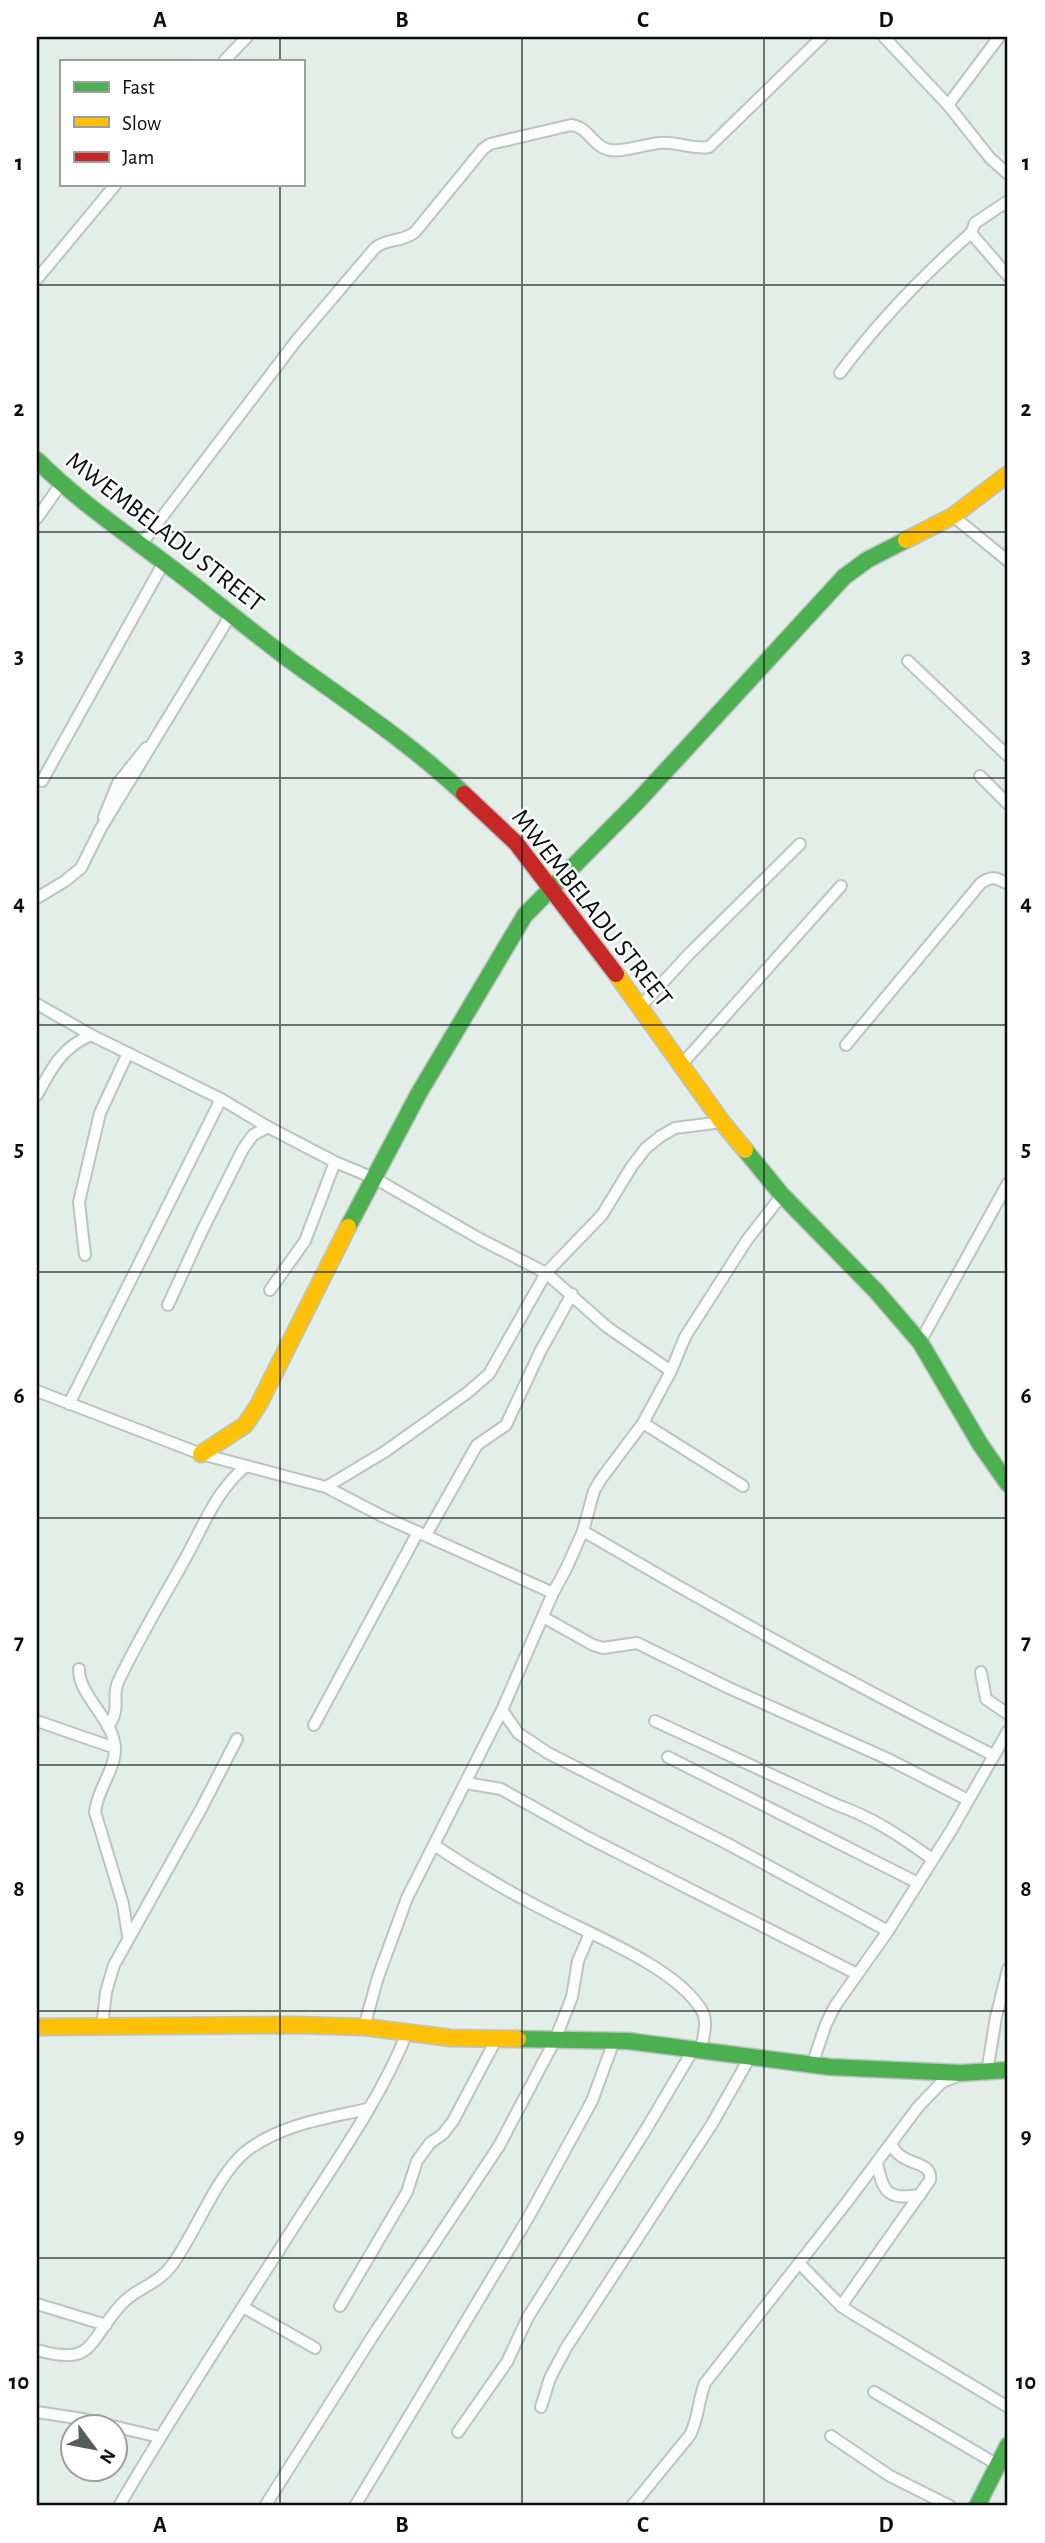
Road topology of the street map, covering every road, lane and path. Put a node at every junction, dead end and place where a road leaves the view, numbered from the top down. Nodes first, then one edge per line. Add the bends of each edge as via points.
1 (247, 37) edge
2 (822, 37) edge
3 (884, 37) edge
4 (999, 37) edge
5 (225, 60) edge
6 (948, 105) junction
7 (1008, 174) edge
8 (114, 186) edge
9 (1008, 201) edge
10 (971, 233) junction
11 (1008, 276) edge
12 (37, 279) edge
13 (840, 373) dead end
14 (37, 460) edge
15 (1008, 474) edge
16 (61, 484) junction
17 (953, 516) junction
18 (37, 518) edge
19 (140, 547) junction
20 (1008, 561) edge
21 (164, 562) junction
22 (230, 617) junction
23 (908, 662) dead end
24 (1008, 755) edge
25 (980, 776) dead end
26 (42, 781) dead end
27 (1008, 804) edge
28 (800, 844) dead end
29 (1008, 884) edge
30 (841, 886) dead end
31 (551, 888) junction
32 (37, 898) edge
33 (37, 1004) edge
34 (641, 1006) junction
35 (91, 1035) junction
36 (846, 1045) dead end
37 (128, 1053) junction
38 (682, 1065) junction
39 (37, 1095) edge
40 (221, 1099) junction
41 (722, 1122) junction
42 (268, 1127) junction
43 (335, 1162) junction
44 (376, 1179) junction
45 (1008, 1183) edge
46 (782, 1195) junction
47 (85, 1255) dead end
48 (546, 1273) junction
49 (270, 1290) dead end
50 (572, 1294) junction
51 (168, 1305) dead end
52 (920, 1342) junction
53 (671, 1371) junction
54 (37, 1391) edge
55 (69, 1404) junction
56 (643, 1423) junction
57 (201, 1454) junction
58 (246, 1466) junction
59 (1008, 1484) edge
60 (743, 1486) dead end
61 (326, 1487) junction
62 (583, 1531) junction
63 (422, 1534) junction
64 (554, 1593) junction
65 (543, 1617) junction
66 (79, 1669) dead end
67 (981, 1672) dead end
68 (502, 1710) junction
69 (1008, 1714) edge
70 (37, 1721) edge
71 (655, 1721) dead end
72 (314, 1725) dead end
73 (108, 1727) junction
74 (1008, 1731) edge
75 (237, 1739) dead end
76 (115, 1748) junction
77 (993, 1755) junction
78 (668, 1757) dead end
79 (466, 1783) junction
80 (968, 1800) junction
81 (434, 1845) junction
82 (933, 1859) junction
83 (916, 1882) junction
84 (888, 1931) junction
85 (590, 1933) junction
86 (128, 1937) junction
87 (1008, 1969) edge
88 (857, 1973) junction
89 (37, 2027) edge
90 (103, 2027) junction
91 (364, 2027) junction
92 (407, 2034) junction
93 (497, 2038) junction
94 (555, 2040) junction
95 (614, 2041) junction
96 (697, 2050) junction
97 (750, 2057) junction
98 (812, 2065) junction
99 (1008, 2070) edge
100 (987, 2072) junction
101 (967, 2073) junction
102 (368, 2109) junction
103 (891, 2144) junction
104 (877, 2163) junction
105 (920, 2195) junction
106 (800, 2263) junction
107 (37, 2304) edge
108 (243, 2306) junction
109 (340, 2306) dead end
110 (841, 2306) junction
111 (106, 2325) junction
112 (315, 2348) dead end
113 (37, 2350) edge
114 (874, 2392) dead end
115 (541, 2407) dead end
116 (1008, 2407) edge
117 (37, 2412) edge
118 (458, 2431) dead end
119 (831, 2436) dead end
120 (159, 2437) junction
121 (1008, 2445) edge
122 (998, 2465) junction
123 (119, 2506) edge
124 (265, 2506) edge
125 (355, 2506) edge
126 (632, 2506) edge
127 (950, 2506) edge
128 (977, 2506) edge

1 - 5 street
2 - 19 street via 709,147 664,142 613,151 571,125 483,149 415,232 375,248 288,351
3 - 6 street
4 - 6 street
6 - 7 street
8 - 12 street
9 - 10 street via 975,223
10 - 11 street
10 - 13 street via 921,278
14 - 16 street, MWEMBELADU STREET
15 - 17 street
16 - 18 street
16 - 19 street, MWEMBELADU STREET
17 - 20 street
17 - 31 street via 867,560 844,577 638,801
19 - 21 street, MWEMBELADU STREET
21 - 22 street, MWEMBELADU STREET
21 - 26 street
22 - 31 street, MWEMBELADU STREET via 389,732 460,790 516,843
22 - 32 street via 80,868
23 - 24 street
25 - 27 street
28 - 34 street
29 - 36 street via 996,877 981,883
30 - 38 street
31 - 34 street, MWEMBELADU STREET
31 - 44 street via 526,915 481,987 419,1093
33 - 35 street
34 - 38 street, MWEMBELADU STREET
35 - 37 street
35 - 39 street via 65,1050
37 - 40 street
37 - 47 street via 100,1113 79,1202
38 - 41 street, MWEMBELADU STREET
40 - 42 street
40 - 55 street
41 - 46 street, MWEMBELADU STREET
41 - 48 street via 675,1128 646,1148 602,1216
42 - 43 street
42 - 51 street via 253,1135 243,1149
43 - 44 street
43 - 49 street via 304,1241
44 - 48 street
44 - 57 street via 259,1404 245,1425
45 - 52 street
46 - 52 street, MWEMBELADU STREET
46 - 53 street via 747,1240 685,1337
48 - 50 street
48 - 61 street via 489,1374 386,1451
50 - 53 street via 607,1327
50 - 63 street via 511,1417 477,1445
52 - 59 street, MWEMBELADU STREET
53 - 56 street
54 - 55 street
55 - 57 street
56 - 60 street
56 - 62 street via 601,1479
57 - 58 street
58 - 61 street
58 - 73 street via 216,1498 150,1620 117,1685 117,1710
61 - 63 street
62 - 64 street
62 - 77 street
63 - 64 street
63 - 72 street
64 - 65 street
65 - 68 street
65 - 80 street via 603,1648 637,1643
66 - 73 street via 80,1679
67 - 69 street via 986,1699
68 - 79 street
68 - 84 street via 518,1733 548,1754
70 - 76 street
71 - 82 street via 857,1812
73 - 76 street
74 - 77 street
75 - 86 street
76 - 86 street via 95,1812 123,1904
77 - 80 street
78 - 83 street
79 - 81 street
79 - 88 street via 501,1789
80 - 82 street
81 - 85 street via 480,1876
81 - 91 street via 394,1931
82 - 83 street
83 - 84 street
84 - 88 street
85 - 94 street
85 - 96 street via 660,1972 703,2010 706,2025
86 - 90 street via 106,1992
87 - 100 street
88 - 98 street via 826,2024
89 - 90 street
90 - 91 street
91 - 92 street
92 - 93 street
92 - 102 street
93 - 94 street
93 - 109 street via 453,2121 416,2161 407,2192
94 - 95 street
94 - 124 street via 499,2146
95 - 96 street
95 - 125 street via 592,2101 534,2207
96 - 97 street
96 - 118 street via 528,2317 507,2361
97 - 98 street
97 - 115 street via 712,2124 566,2348
98 - 101 street
99 - 100 street
100 - 101 street
101 - 103 street via 930,2092
102 - 108 street
102 - 111 street via 297,2125 242,2155 162,2278 126,2299
103 - 104 street
103 - 105 street via 899,2157 930,2172
104 - 105 street via 888,2192 901,2197
104 - 106 street
105 - 110 street
106 - 110 street
106 - 126 street via 705,2383 690,2435
107 - 111 street
108 - 112 street
108 - 120 street
110 - 116 street
111 - 113 street via 81,2354 69,2357
114 - 122 street
117 - 120 street
119 - 127 street via 890,2476
120 - 123 street
121 - 122 street
122 - 128 street

